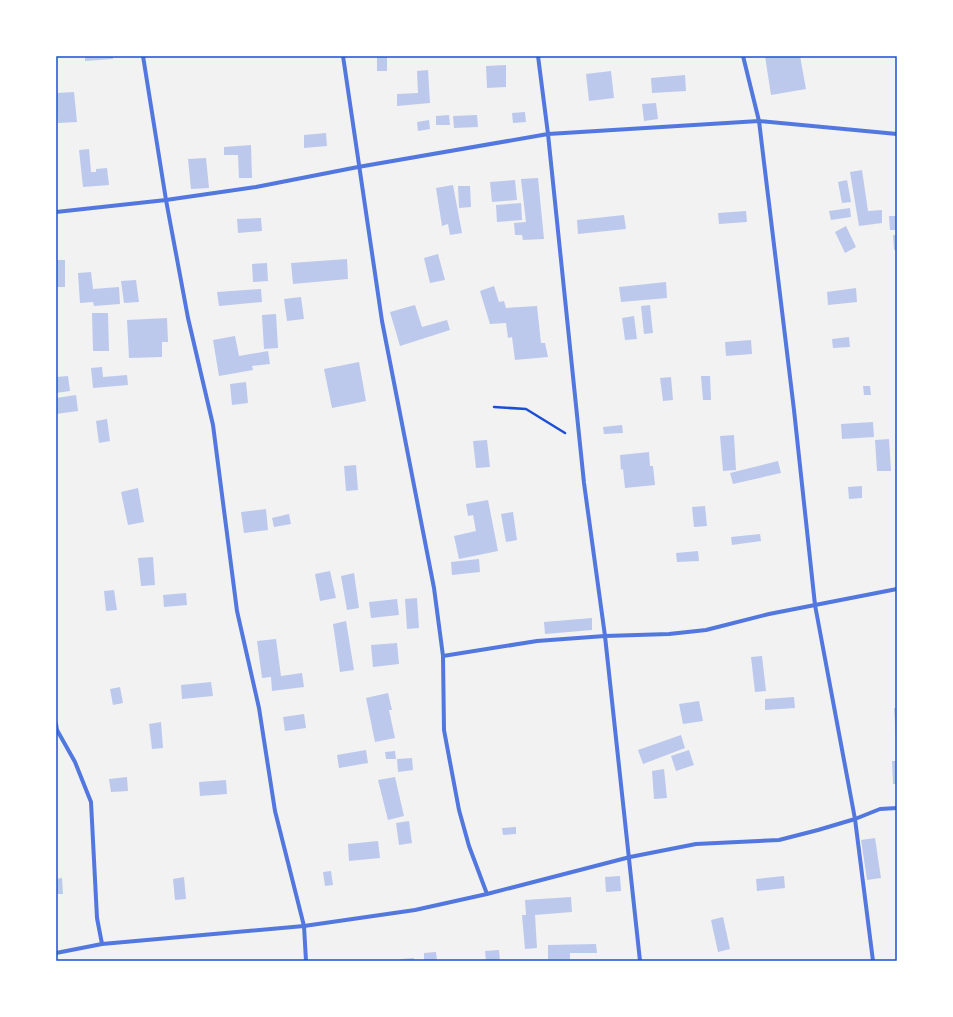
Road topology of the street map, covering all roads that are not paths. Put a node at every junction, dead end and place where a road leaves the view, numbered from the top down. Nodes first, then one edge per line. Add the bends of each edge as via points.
1 (143, 56) edge
2 (343, 56) edge
3 (538, 56) edge
4 (743, 56) edge
5 (759, 121) junction
6 (548, 134) junction
7 (897, 134) edge
8 (358, 167) junction
9 (166, 200) junction
10 (56, 212) edge
11 (897, 589) edge
12 (815, 605) junction
13 (605, 636) junction
14 (443, 656) junction
15 (56, 724) edge
16 (897, 808) edge
17 (855, 820) junction
18 (630, 857) junction
19 (487, 894) junction
20 (304, 926) junction
21 (102, 944) junction
22 (56, 953) edge
23 (306, 961) edge
24 (640, 961) edge
25 (873, 961) edge

1 - 9 street
2 - 8 street
3 - 6 street
4 - 5 street
5 - 6 street
5 - 7 street
5 - 12 street
6 - 8 street
6 - 13 street via 584,483
8 - 9 street via 256,187
8 - 14 street via 382,321 434,588
9 - 10 street
9 - 20 street via 188,318 213,425 237,610 259,708 275,811
11 - 12 street
12 - 13 street via 706,630
12 - 17 street
13 - 14 street via 537,641
13 - 18 street
14 - 19 street via 444,730 459,810
15 - 21 street via 91,802 97,918
16 - 17 street via 880,810
17 - 18 street via 779,840 696,844
17 - 25 street
18 - 19 street
18 - 24 street
19 - 20 street via 415,910
20 - 21 street
20 - 23 street
21 - 22 street

